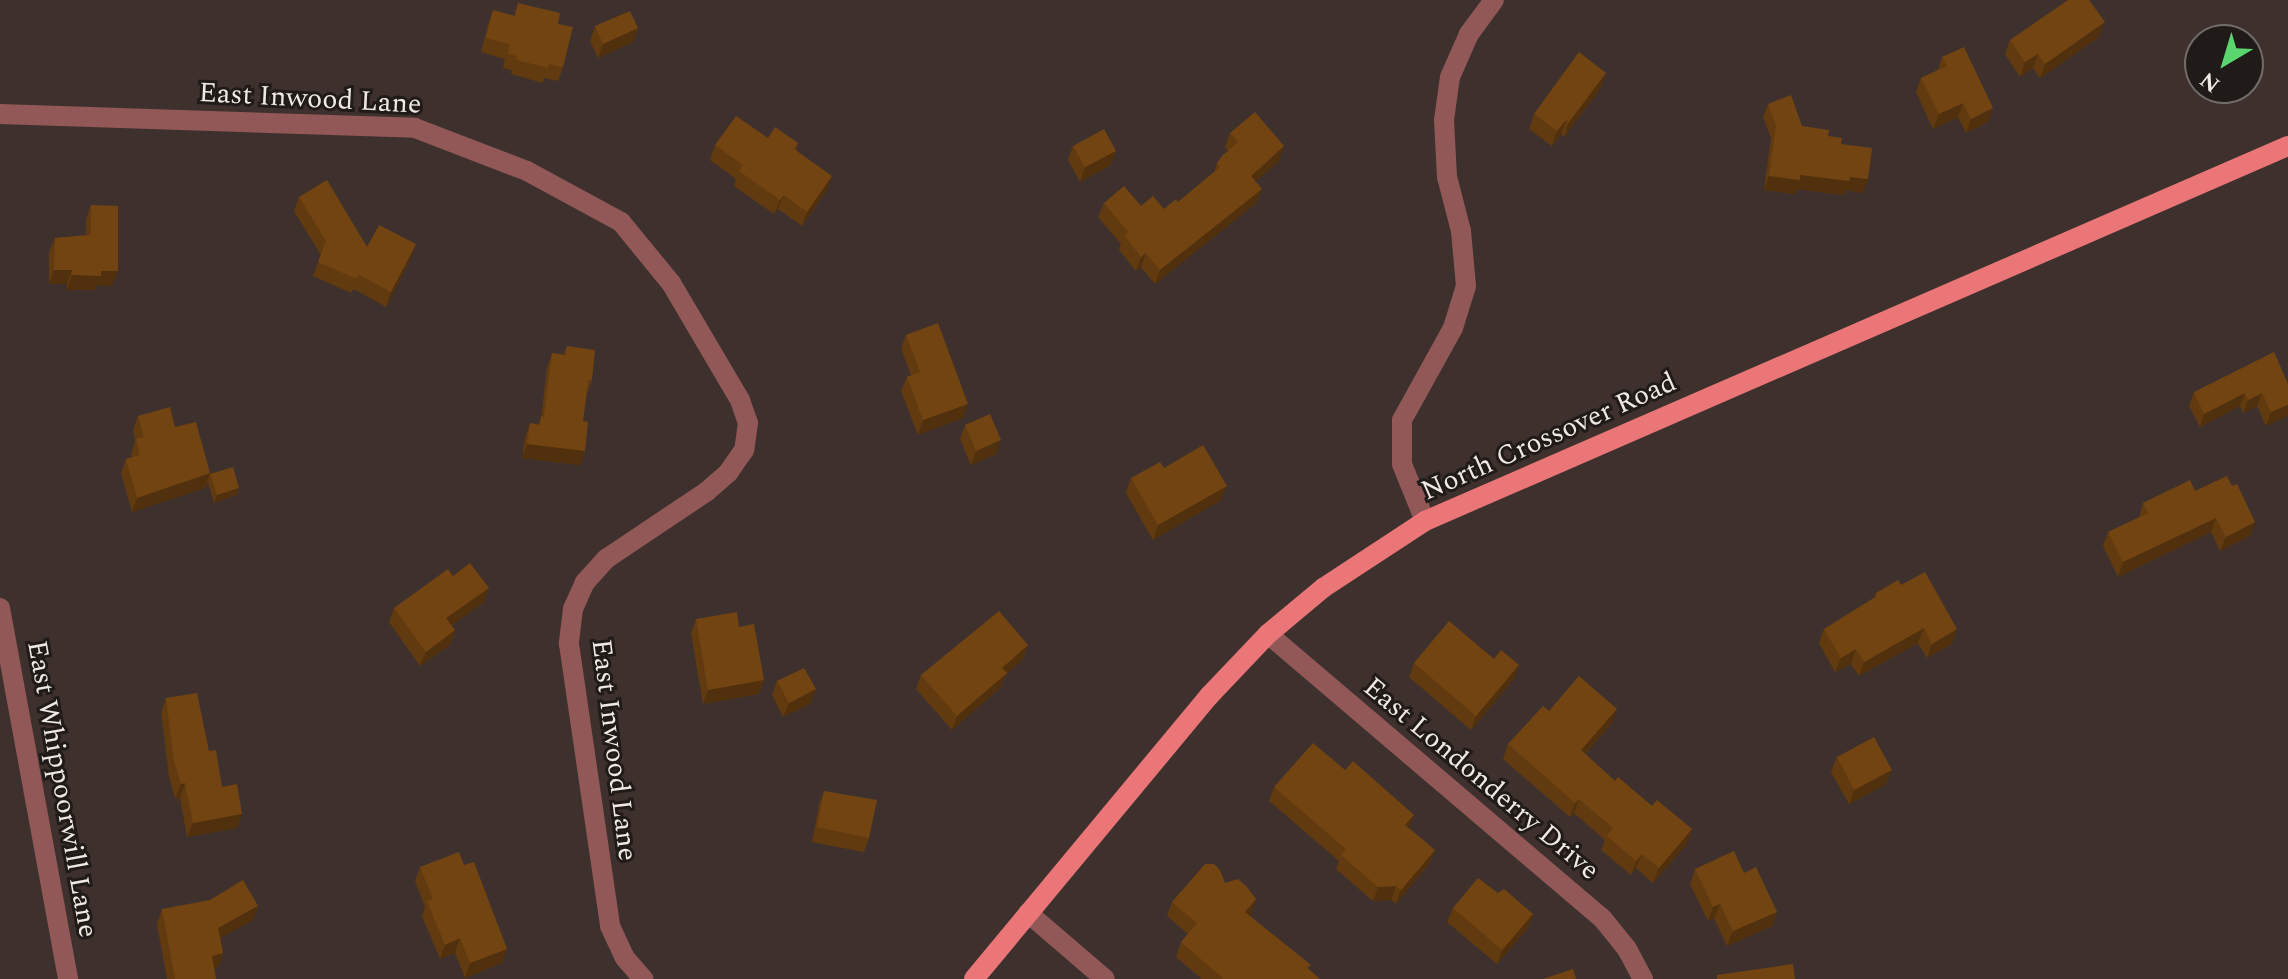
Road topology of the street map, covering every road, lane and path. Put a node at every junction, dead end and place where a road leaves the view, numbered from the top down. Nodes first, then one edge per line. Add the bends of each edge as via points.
1 (1494, 0) edge
2 (0, 114) edge
3 (2288, 146) edge
4 (1425, 521) junction
5 (0, 608) edge
6 (1268, 634) junction
7 (4, 648) edge
8 (1028, 913) junction
9 (68, 979) edge
10 (643, 979) edge
11 (974, 979) edge
12 (1105, 979) edge
13 (1643, 979) edge

1 - 4 street via 1469,34 1450,77 1444,120 1447,177 1461,231 1466,286 1453,328 1402,420 1402,464
2 - 10 street, East Inwood Lane via 415,128 527,171 621,222 671,283 740,400 748,423 744,450 706,492 606,559 585,582 573,609 569,644 610,926 625,958
3 - 4 main road, North Crossover Road
4 - 6 main road, North Crossover Road via 1323,588
5 - 7 street, East Whippoorwill Lane
6 - 8 main road, North Crossover Road via 1209,696
6 - 13 street, East Londonderry Drive via 1602,918
7 - 9 street, East Whippoorwill Lane
8 - 11 main road, North Crossover Road
8 - 12 street

